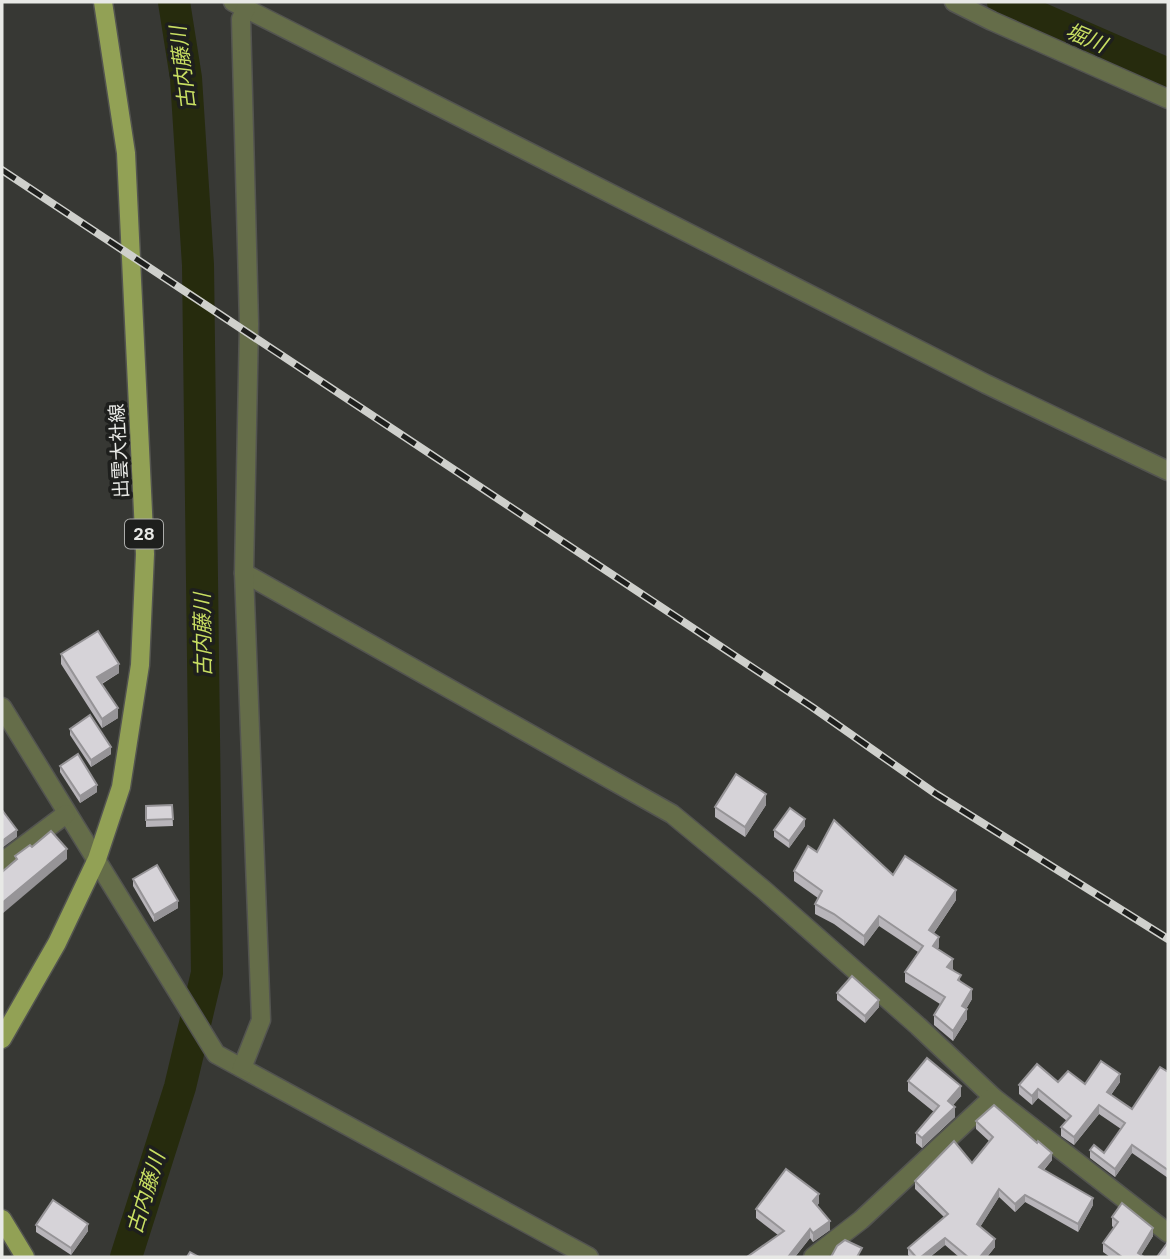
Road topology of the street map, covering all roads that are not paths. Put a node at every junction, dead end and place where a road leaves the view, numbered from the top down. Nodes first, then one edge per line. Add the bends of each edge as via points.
1 (103, 2) edge
2 (954, 2) edge
3 (240, 5) edge
4 (1168, 99) edge
5 (1168, 471) edge
6 (244, 573) junction
7 (2, 707) edge
8 (66, 814) junction
9 (97, 859) junction
10 (2, 862) edge
11 (2, 1040) edge
12 (242, 1068) junction
13 (993, 1097) junction
14 (2, 1219) edge
15 (1168, 1233) edge
16 (25, 1257) edge
17 (589, 1257) edge
18 (813, 1257) edge

1 - 9 main road, 出雲大社線 / 28 via 126,153 145,554 140,665 121,787
2 - 4 street
3 - 5 street via 985,384
3 - 6 street via 249,324
6 - 12 street via 261,1020
6 - 13 street via 672,814 764,890
7 - 8 street
8 - 9 street
8 - 10 street
9 - 11 main road, 出雲大社線 / 28 via 57,943
9 - 12 street via 216,1054
12 - 17 street
13 - 15 street
13 - 18 street via 861,1220
14 - 16 main road

